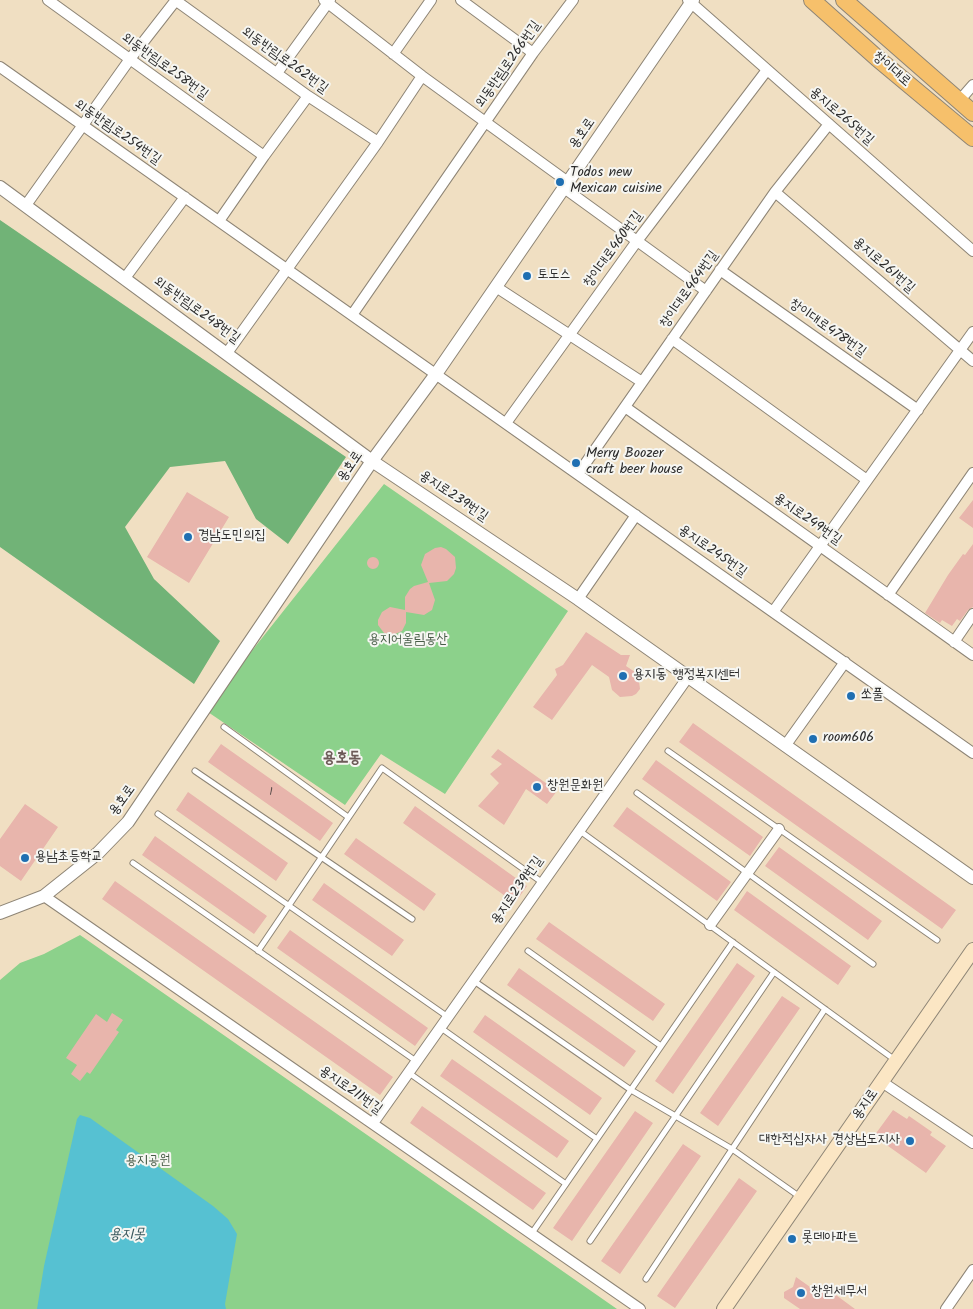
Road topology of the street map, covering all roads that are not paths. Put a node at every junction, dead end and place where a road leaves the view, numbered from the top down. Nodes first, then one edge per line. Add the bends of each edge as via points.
1 (48, 0) edge
2 (176, 0) edge
3 (432, 0) edge
4 (461, 0) edge
5 (573, 0) edge
6 (812, 0) edge
7 (844, 0) edge
8 (327, 1) edge
9 (691, 1) edge
10 (534, 52) junction
11 (393, 54) junction
12 (130, 59) junction
13 (0, 67) edge
14 (766, 70) junction
15 (277, 73) junction
16 (422, 76) junction
17 (973, 85) edge
18 (308, 96) junction
19 (959, 101) junction
20 (973, 113) edge
21 (486, 121) junction
22 (829, 124) junction
23 (83, 126) junction
24 (973, 138) edge
25 (378, 142) junction
26 (264, 156) junction
27 (566, 185) junction
28 (0, 187) edge
29 (775, 192) junction
30 (184, 197) junction
31 (26, 205) junction
32 (218, 221) junction
33 (637, 241) junction
34 (973, 251) edge
35 (287, 269) junction
36 (720, 270) junction
37 (125, 278) junction
38 (496, 287) junction
39 (706, 291) junction
40 (352, 315) junction
41 (973, 332) edge
42 (570, 335) junction
43 (672, 339) junction
44 (960, 351) junction
45 (227, 353) junction
46 (973, 361) edge
47 (436, 374) junction
48 (642, 382) junction
49 (625, 407) junction
50 (918, 410) junction
51 (506, 423) junction
52 (372, 461) junction
53 (973, 473) edge
54 (578, 474) junction
55 (867, 480) junction
56 (636, 515) junction
57 (820, 546) junction
58 (888, 595) junction
59 (578, 599) junction
60 (773, 612) junction
61 (973, 614) edge
62 (954, 642) junction
63 (973, 655) edge
64 (844, 662) junction
65 (688, 677) junction
66 (224, 728) dead end
67 (786, 746) junction
68 (668, 751) dead end
69 (973, 753) edge
70 (195, 771) dead end
71 (637, 793) dead end
72 (158, 814) dead end
73 (348, 817) junction
74 (779, 829) junction
75 (580, 831) junction
76 (321, 857) junction
77 (133, 863) dead end
78 (748, 873) junction
79 (973, 878) edge
80 (543, 883) junction
81 (44, 896) junction
82 (290, 905) junction
83 (0, 913) edge
84 (412, 919) dead end
85 (710, 925) junction
86 (937, 940) dead end
87 (733, 942) junction
88 (258, 950) junction
89 (973, 950) edge
90 (528, 951) dead end
91 (873, 964) dead end
92 (774, 972) junction
93 (473, 981) junction
94 (825, 1009) junction
95 (448, 1016) junction
96 (440, 1028) junction
97 (661, 1046) junction
98 (897, 1061) junction
99 (416, 1062) junction
100 (408, 1073) junction
101 (882, 1082) junction
102 (631, 1090) junction
103 (675, 1116) junction
104 (373, 1123) junction
105 (597, 1139) junction
106 (973, 1144) edge
107 (732, 1149) junction
108 (566, 1184) junction
109 (802, 1198) junction
110 (532, 1233) junction
111 (590, 1241) dead end
112 (973, 1270) edge
113 (646, 1278) dead end
114 (640, 1309) edge
115 (724, 1309) edge
116 (946, 1309) edge

1 - 12 street, 외동반림로258번길
2 - 12 street
2 - 15 street, 외동반림로262번길
3 - 11 street
4 - 10 street
5 - 10 street, 외동반림로266번길
6 - 24 main road, 창이대로
7 - 19 main road, 창이대로
8 - 11 street, 외동반림로266번길
8 - 15 street
9 - 14 street, 용지로265번길
9 - 27 street, 용호로
10 - 21 street, 외동반림로266번길
11 - 16 street, 외동반림로266번길
12 - 23 street
12 - 26 street, 외동반림로258번길
13 - 23 street, 외동반림로254번길
14 - 22 street, 용지로265번길
14 - 33 street, 창이대로460번길
15 - 18 street, 외동반림로262번길
16 - 21 street, 외동반림로266번길
16 - 25 street
17 - 19 street
18 - 25 street, 외동반림로262번길
18 - 26 street
19 - 20 main road, 창이대로
21 - 27 street, 외동반림로266번길
21 - 40 street
22 - 29 street, 창이대로464번길
22 - 34 street, 용지로265번길
23 - 30 street, 외동반림로254번길
23 - 31 street
25 - 35 street
26 - 32 street
27 - 33 street, 외동반림로266번길
27 - 38 street, 용호로
28 - 31 street, 외동반림로248번길
29 - 36 street, 창이대로464번길
29 - 44 street, 용지로261번길
30 - 32 street, 외동반림로254번길
30 - 37 street
31 - 37 street, 외동반림로248번길
32 - 35 street, 외동반림로254번길
33 - 39 street, 외동반림로266번길
33 - 42 street, 창이대로460번길
35 - 40 street, 외동반림로254번길
35 - 45 street
36 - 39 street, 창이대로464번길
36 - 50 street, 창이대로478번길
37 - 45 street, 외동반림로248번길
38 - 42 street
38 - 47 street, 용호로
39 - 43 street, 창이대로464번길
40 - 47 street, 외동반림로254번길
41 - 44 street
42 - 48 street
42 - 51 street, 창이대로460번길
43 - 48 street, 창이대로464번길
43 - 55 street
44 - 46 street, 용지로261번길
44 - 50 street
45 - 52 street, 외동반림로248번길
47 - 51 street, 용지로245번길
47 - 52 street, 용호로
48 - 49 street, 창이대로464번길
49 - 54 street, 창이대로464번길
49 - 57 street, 용지로249번길
50 - 55 street
51 - 54 street, 용지로245번길
52 - 59 street, 용지로239번길
52 - 81 street, 용호로 via 128,822 98,853
53 - 58 street
54 - 56 street, 용지로245번길
55 - 57 street
56 - 59 street
56 - 60 street, 용지로245번길
57 - 58 street, 용지로249번길
57 - 60 street
58 - 62 street, 용지로249번길
59 - 65 street, 용지로239번길
60 - 64 street, 용지로245번길
61 - 62 street
62 - 63 street, 용지로249번길
64 - 67 street
64 - 69 street, 용지로245번길
65 - 67 street, 용지로239번길
65 - 75 street, 용지로239번길
66 - 73 lane
67 - 79 street, 용지로239번길
68 - 74 lane
70 - 76 lane
71 - 78 lane
72 - 82 lane
73 - 76 lane
73 - 80 lane via 382,768
74 - 78 street
74 - 86 lane
75 - 80 street, 용지로239번길
75 - 85 lane
76 - 82 lane
76 - 84 lane
77 - 88 lane
78 - 85 street
78 - 91 lane
80 - 93 street, 용지로239번길
81 - 83 street, 용호로
81 - 104 street, 용지로211번길
82 - 88 lane
82 - 95 lane
85 - 87 lane
87 - 92 lane
87 - 97 lane
88 - 99 lane
89 - 98 main road, 용지로
90 - 97 lane
92 - 94 lane
92 - 103 lane
93 - 95 street, 용지로239번길
93 - 102 lane
94 - 98 lane
94 - 107 lane
95 - 96 street, 용지로239번길
96 - 99 street, 용지로239번길
96 - 105 lane
97 - 102 lane
98 - 101 main road, 용지로
99 - 100 street, 용지로239번길
100 - 104 street, 용지로239번길
100 - 108 lane
101 - 106 street
101 - 109 main road, 용지로
102 - 103 lane
102 - 105 lane
103 - 107 lane
103 - 111 lane
104 - 110 street, 용지로211번길
105 - 108 lane
107 - 109 lane
107 - 113 lane
108 - 110 lane
109 - 115 main road, 용지로
110 - 114 street, 용지로211번길
112 - 116 street

